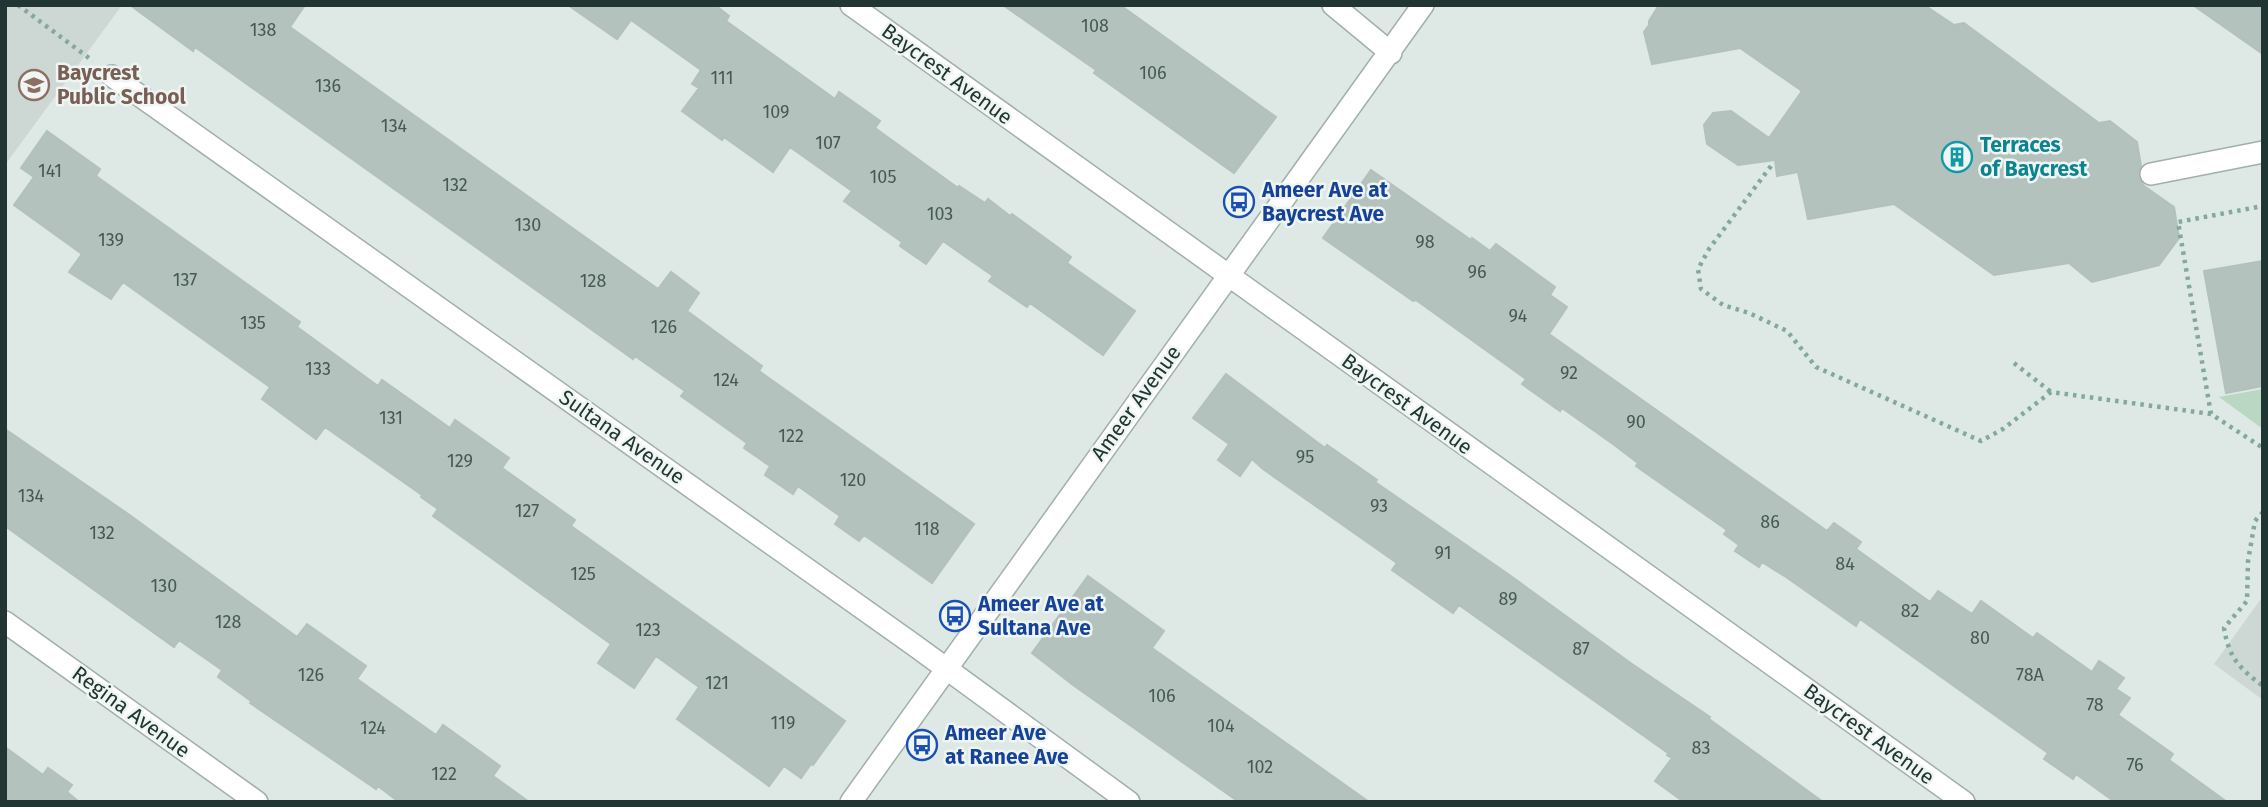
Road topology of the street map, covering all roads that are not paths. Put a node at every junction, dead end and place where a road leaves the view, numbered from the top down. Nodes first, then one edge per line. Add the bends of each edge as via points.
1 (851, 5) edge
2 (1333, 5) edge
3 (1423, 5) edge
4 (1391, 52) junction
5 (112, 76) road end
6 (2263, 152) edge
7 (2151, 174) dead end
8 (1228, 276) junction
9 (5, 622) edge
10 (946, 668) junction
11 (257, 802) edge
12 (851, 802) edge
13 (1129, 802) edge
14 (1964, 802) edge

1 - 8 street, Baycrest Avenue
2 - 4 street
3 - 4 street, Ameer Avenue
4 - 8 street, Ameer Avenue
5 - 10 street, Sultana Avenue
6 - 7 street
8 - 10 street, Ameer Avenue
8 - 14 street, Baycrest Avenue
9 - 11 street, Regina Avenue
10 - 12 street, Ameer Avenue
10 - 13 street, Sultana Avenue

